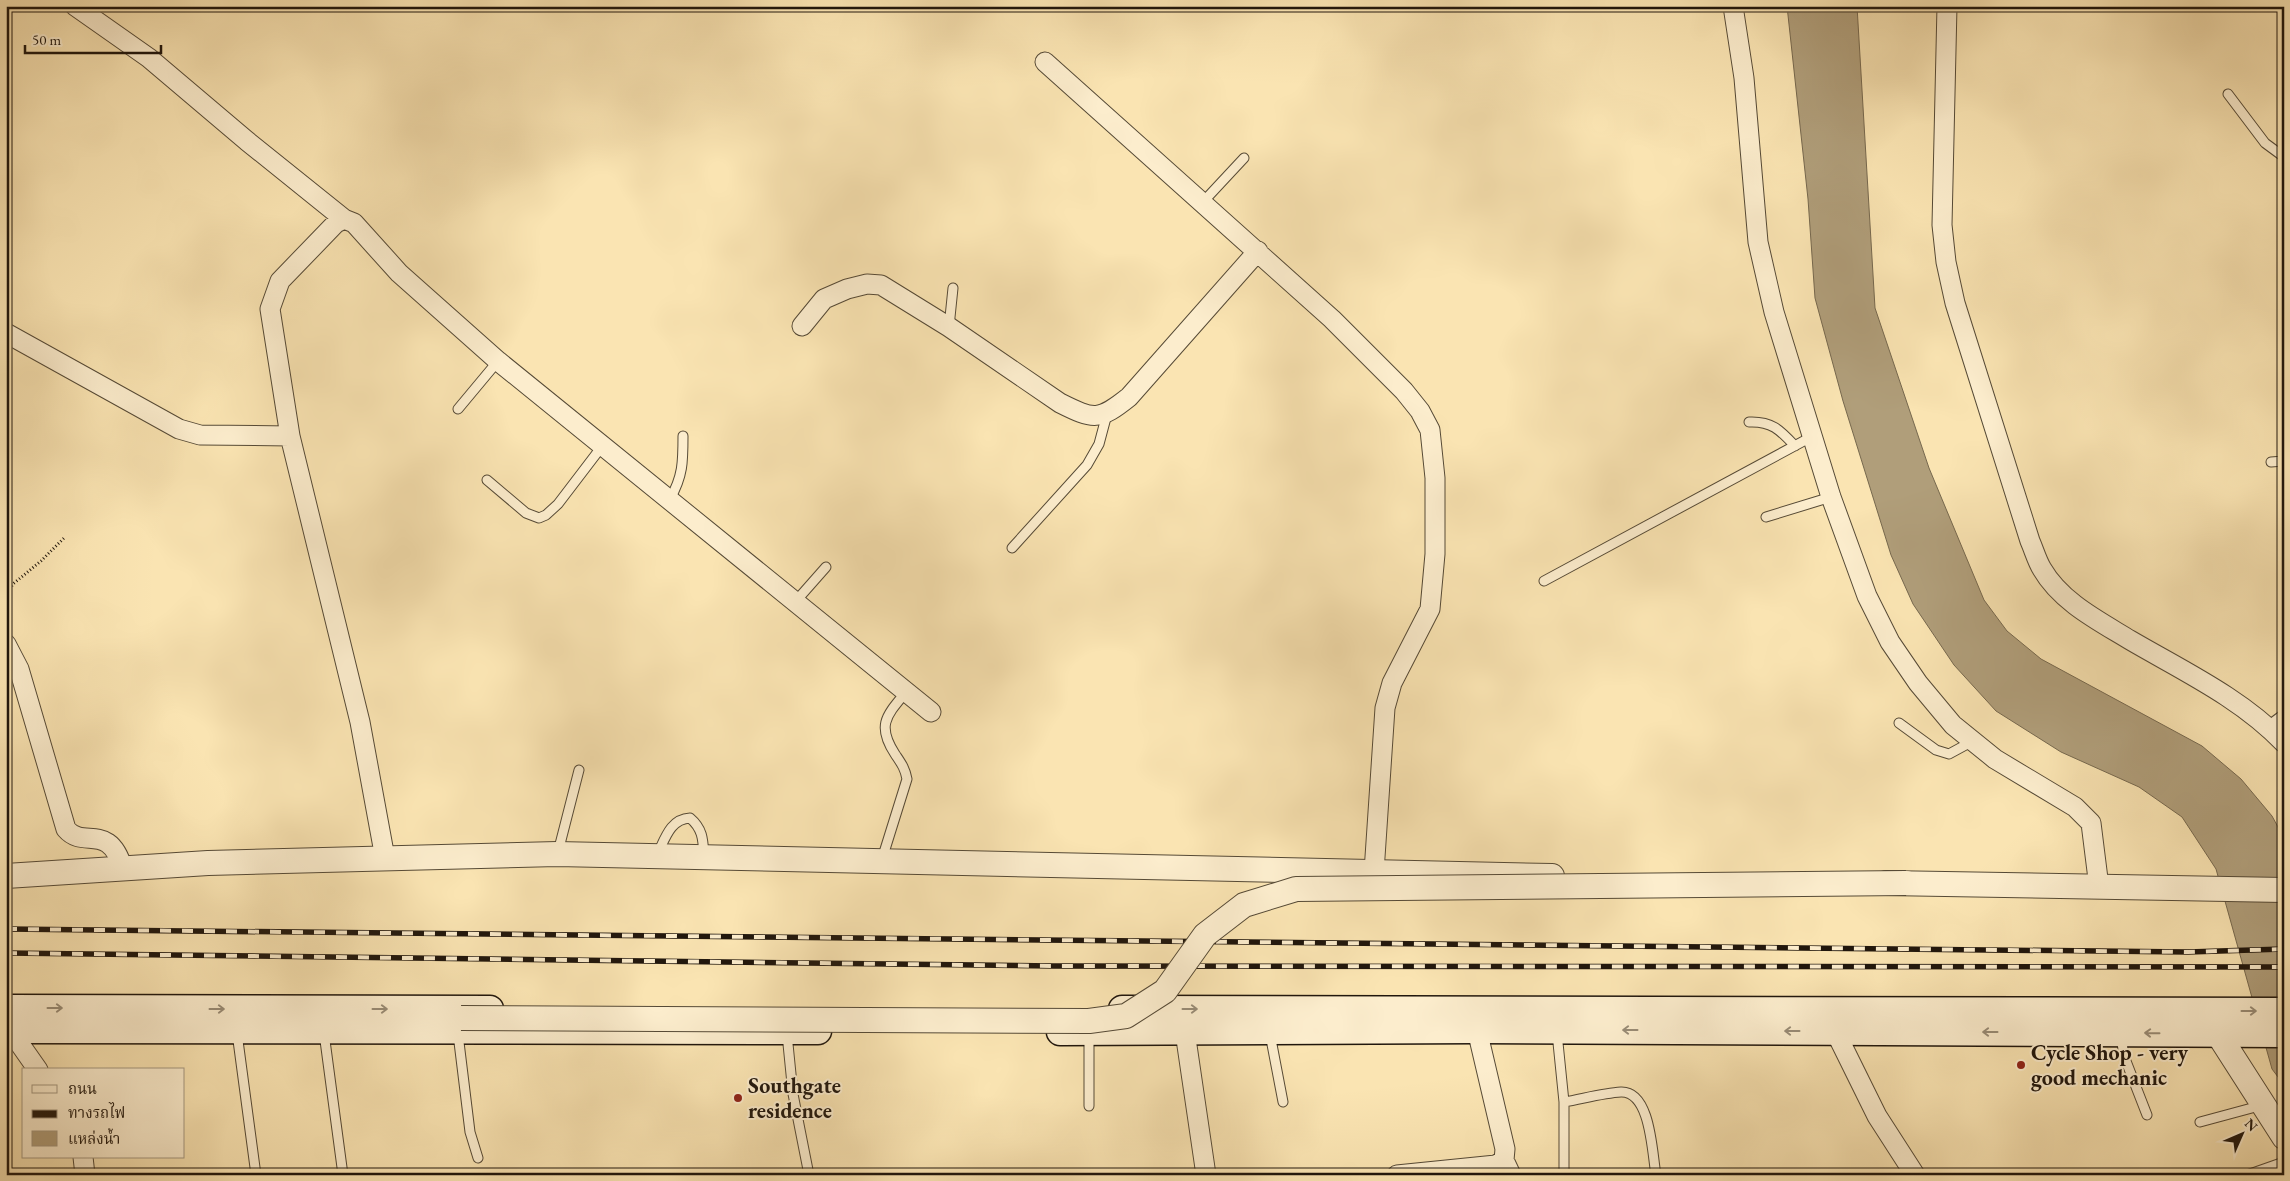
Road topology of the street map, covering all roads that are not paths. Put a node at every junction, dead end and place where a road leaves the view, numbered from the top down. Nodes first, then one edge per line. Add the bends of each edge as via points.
1 (76, 6) edge
2 (1733, 6) edge
3 (1946, 6) edge
4 (1045, 62) dead end
5 (2228, 94) dead end
6 (1244, 158) dead end
7 (2284, 158) edge
8 (1203, 202) junction
9 (344, 219) junction
10 (1258, 252) junction
11 (953, 288) dead end
12 (802, 326) dead end
13 (949, 327) junction
14 (6, 333) edge
15 (498, 361) junction
16 (458, 409) dead end
17 (1107, 414) junction
18 (1749, 422) dead end
19 (290, 436) junction
20 (684, 436) dead end
21 (1813, 436) junction
22 (604, 445) junction
23 (1796, 446) junction
24 (2284, 461) edge
25 (2271, 462) dead end
26 (487, 480) dead end
27 (1831, 497) junction
28 (670, 499) junction
29 (1766, 517) dead end
30 (1012, 548) dead end
31 (826, 566) dead end
32 (1544, 581) dead end
33 (796, 602) junction
34 (6, 644) edge
35 (906, 692) junction
36 (931, 712) dead end
37 (2284, 714) edge
38 (1900, 723) dead end
39 (2268, 726) junction
40 (1973, 741) junction
41 (2284, 743) edge
42 (579, 770) dead end
43 (557, 854) junction
44 (657, 855) junction
45 (704, 856) junction
46 (385, 858) junction
47 (881, 861) junction
48 (123, 868) junction
49 (1374, 872) junction
50 (6, 876) edge
51 (1906, 883) junction
52 (2099, 888) junction
53 (2284, 890) edge
54 (2284, 1011) edge
55 (1557, 1020) junction
56 (446, 1022) junction
57 (2216, 1022) junction
58 (8, 1023) edge
59 (236, 1030) junction
60 (1477, 1030) junction
61 (324, 1031) junction
62 (786, 1031) junction
63 (1089, 1032) junction
64 (1185, 1032) junction
65 (1270, 1032) junction
66 (1835, 1032) junction
67 (2120, 1033) junction
68 (2284, 1034) edge
69 (37, 1068) edge
70 (1283, 1102) dead end
71 (1564, 1102) junction
72 (2263, 1105) junction
73 (1090, 1106) dead end
74 (2147, 1115) dead end
75 (2200, 1122) dead end
76 (2284, 1137) edge
77 (83, 1158) edge
78 (478, 1158) dead end
79 (2284, 1162) edge
80 (1507, 1167) edge
81 (85, 1175) edge
82 (256, 1175) edge
83 (343, 1175) edge
84 (809, 1175) edge
85 (1206, 1175) edge
86 (1397, 1175) edge
87 (1564, 1175) edge
88 (1656, 1175) edge
89 (1915, 1175) edge
90 (2247, 1175) edge

1 - 9 street via 149,58
2 - 21 street via 1744,78 1758,242 1774,312
3 - 39 street via 1942,225 1946,262 1955,303 2042,570 2088,615 2231,699
4 - 8 street
5 - 7 lane via 2264,143
6 - 8 lane
8 - 10 street
9 - 15 street via 354,223 399,273
9 - 19 street via 336,222 280,281 270,310
10 - 17 street via 1129,397
10 - 49 street via 1332,319 1404,391 1430,430 1435,487 1435,554 1430,609 1392,683 1385,708
11 - 13 lane
12 - 13 street via 824,299 867,284 881,285
13 - 17 street via 1076,411 1094,416
14 - 19 street via 179,429 200,435
15 - 16 lane
15 - 22 street
17 - 30 lane via 1099,444 1087,465
18 - 23 lane via 1765,422
19 - 46 street via 360,722
20 - 28 lane via 683,471
21 - 23 lane
21 - 27 street
22 - 26 lane via 558,504 539,518 526,513
22 - 28 street
23 - 32 lane
24 - 25 lane
27 - 29 lane
27 - 40 street via 1867,596 1890,642 1918,684 1953,725
28 - 33 street
31 - 33 lane
33 - 35 street
34 - 48 street via 19,669 66,829 70,834 112,844
35 - 36 street
35 - 47 lane via 888,714 884,728 907,779
37 - 39 lane
38 - 40 lane via 1936,750 1949,754
39 - 41 street
40 - 52 street via 1995,759 2075,806 2091,824
42 - 43 lane
43 - 44 street
43 - 46 street
44 - 45 street
44 - 45 lane via 675,822 690,818 699,826
45 - 47 street
46 - 48 street
47 - 49 street
48 - 50 street
49 - 51 street
51 - 52 street
51 - 56 street, bridge via 1296,889 1244,905 1205,935 1165,992 1126,1016 1090,1021
52 - 53 street
57 -> 54 main road
56 -> 55 main road
55 - 57 main road
55 - 60 main road
66 -> 55 main road
55 - 71 lane
58 -> 56 main road
56 - 61 main road
56 - 62 main road
56 - 78 lane
57 -> 67 main road
57 - 68 main road
57 - 72 street
58 - 59 main road
58 - 69 street
59 - 61 main road
59 - 82 lane
60 - 65 main road
60 - 80 street
61 - 83 lane
62 - 63 main road
62 - 84 lane via 793,1094
63 - 64 main road
63 - 73 lane
64 - 65 main road
64 - 85 street
65 - 70 lane
67 -> 66 main road
66 - 89 street via 1877,1116
67 - 74 lane via 2124,1056
71 - 87 lane
71 - 88 lane via 1623,1092 1636,1096 1644,1108
72 - 75 lane
72 - 76 street
77 - 81 street
79 - 90 lane
80 - 86 street via 1496,1165

